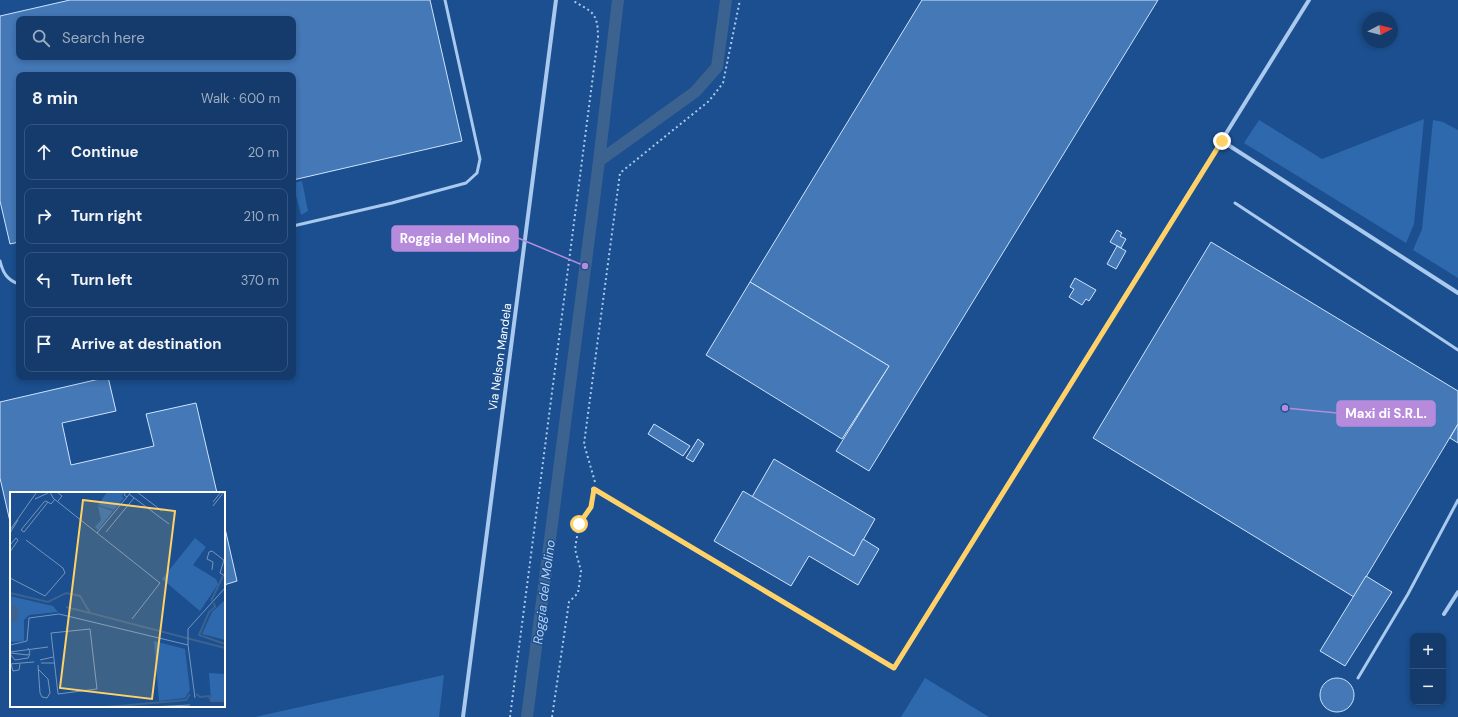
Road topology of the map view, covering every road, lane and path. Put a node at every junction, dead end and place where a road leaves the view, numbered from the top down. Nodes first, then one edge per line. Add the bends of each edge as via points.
1 (446, 0) edge
2 (556, 0) edge
3 (572, 0) edge
4 (740, 0) edge
5 (1309, 0) edge
6 (1222, 141) junction
7 (1235, 204) dead end
8 (296, 225) edge
9 (0, 261) edge
10 (16, 283) edge
11 (1458, 293) edge
12 (1458, 350) edge
13 (594, 489) junction
14 (1458, 500) edge
15 (1458, 592) edge
16 (1444, 614) dead end
17 (1358, 678) dead end
18 (463, 717) edge
19 (510, 717) edge
20 (552, 717) edge

1 - 8 lane via 480,159 477,173 466,183
2 - 18 street, Via Nelson Mandela
3 - 19 path via 595,14 598,37
4 - 13 path via 723,83 709,101 620,173 584,444 595,480
5 - 6 street
6 - 11 street
6 - 13 street via 894,668
7 - 12 lane
9 - 10 lane via 2,272
13 - 20 path via 591,507 579,524 575,549 581,571 578,593 569,602
14 - 17 lane via 1408,594
15 - 16 street

